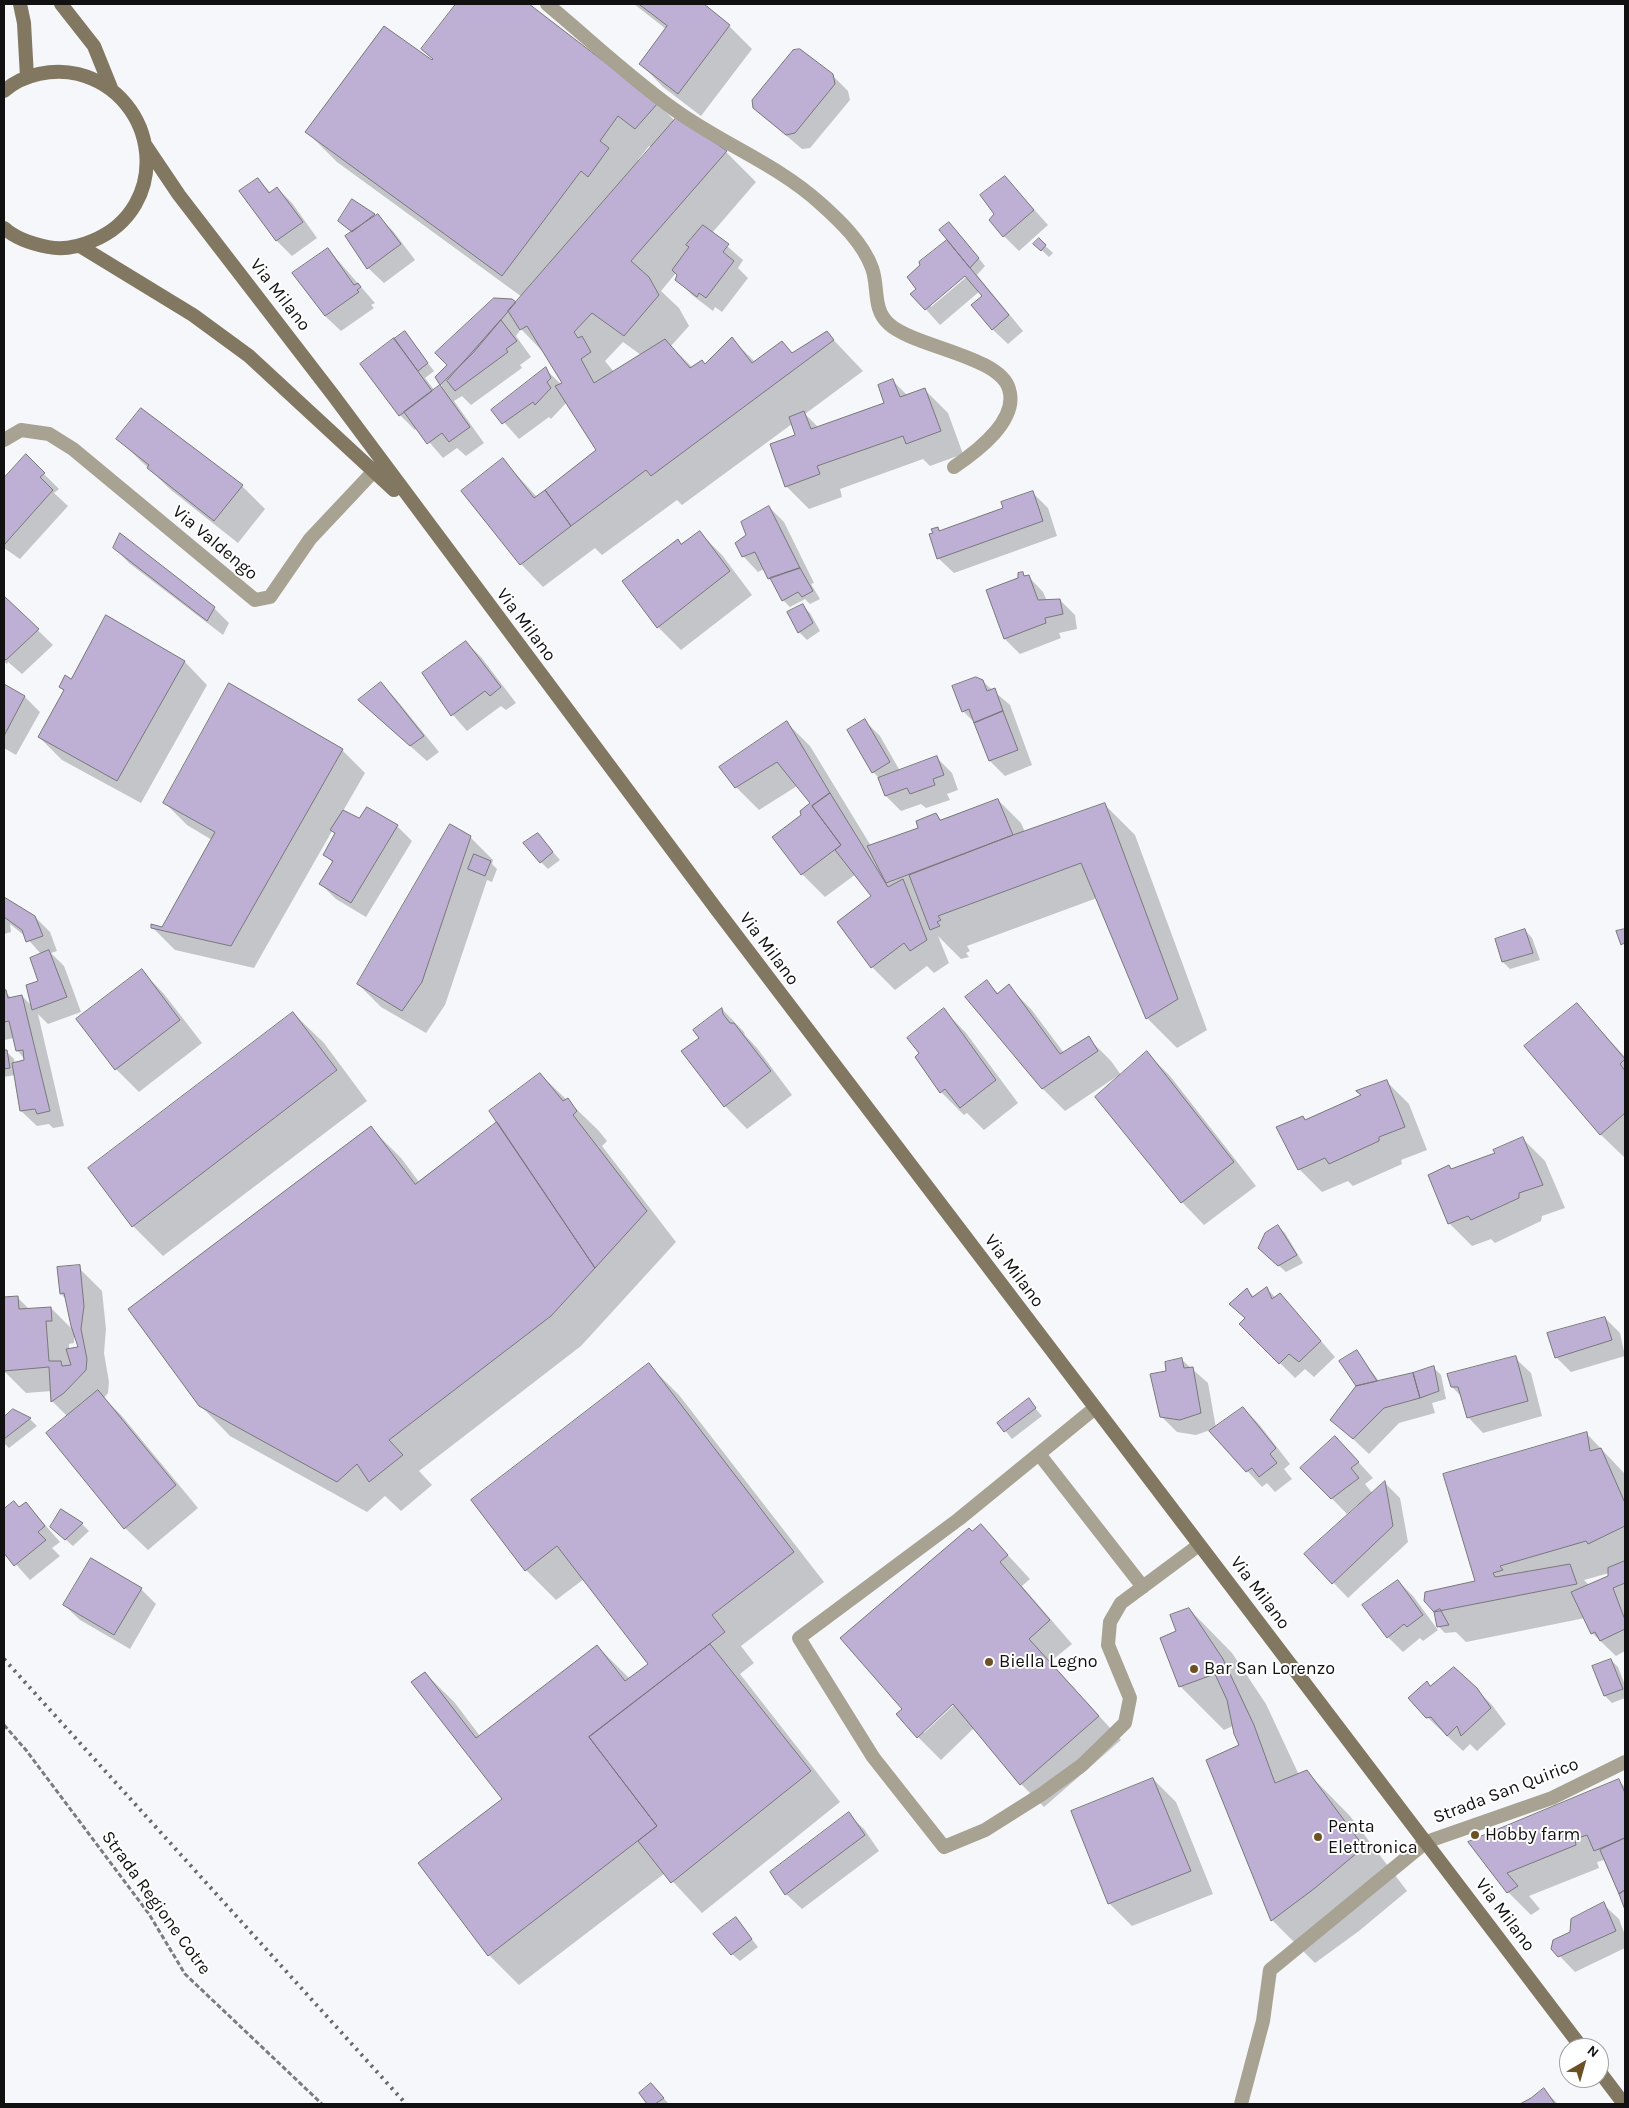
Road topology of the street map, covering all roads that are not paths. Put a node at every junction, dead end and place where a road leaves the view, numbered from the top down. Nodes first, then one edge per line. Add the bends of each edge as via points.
1 (20, 4) edge
2 (62, 4) edge
3 (547, 4) edge
4 (27, 77) junction
5 (111, 88) junction
6 (4, 91) edge
7 (146, 146) junction
8 (4, 228) edge
9 (80, 246) junction
10 (4, 440) edge
11 (954, 467) dead end
12 (374, 471) junction
13 (420, 515) junction
14 (1095, 1408) junction
15 (1039, 1454) junction
16 (1199, 1544) junction
17 (1143, 1587) junction
18 (1625, 1762) edge
19 (1426, 1842) junction
20 (1574, 2038) edge
21 (1609, 2084) edge
22 (1241, 2104) edge
23 (1624, 2104) edge

1 - 4 main road
2 - 5 main road via 94,46
3 - 11 street via 675,110 778,170 820,204 857,240 872,269 877,305 888,324 903,333 991,367 1009,388 1010,410 980,449
4 - 5 main road via 48,72 70,72
4 - 6 main road
5 - 7 main road via 128,104 140,124
7 - 9 main road via 147,172 140,198 125,220 104,236
7 - 13 main road, Via Milano via 179,195 333,395
8 - 9 main road via 32,244 56,248
9 - 12 main road, Via Milano via 193,315 249,356
10 - 12 street, Via Valdengo via 21,430 49,434 73,449 255,600 270,597 310,539
12 - 13 main road, Via Milano
13 - 14 main road, Via Milano
14 - 15 street
14 - 16 main road, Via Milano
15 - 17 street
15 - 17 street via 959,1519 799,1638 872,1757 944,1847 984,1830 1042,1794 1082,1765 1125,1723 1130,1698 1108,1645 1110,1622 1121,1603
16 - 17 street
16 - 19 main road, Via Milano
18 - 19 street, Strada San Quirico via 1552,1798
19 - 20 main road, Via Milano
19 - 22 street via 1270,1970 1263,2021
21 - 23 main road

